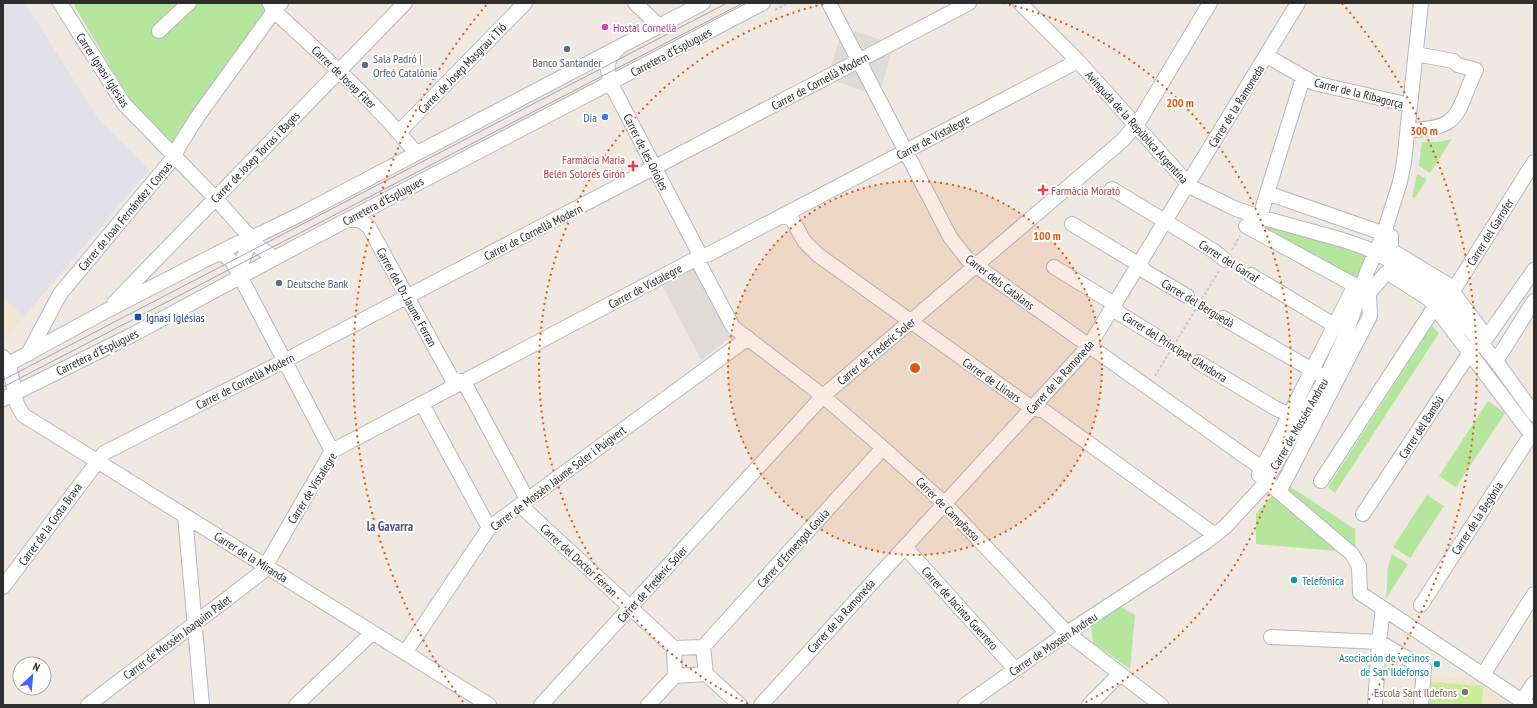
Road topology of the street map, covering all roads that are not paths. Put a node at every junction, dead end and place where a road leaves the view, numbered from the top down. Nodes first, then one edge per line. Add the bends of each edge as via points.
1 (60, 3) edge
2 (189, 3) edge
3 (405, 3) edge
4 (525, 3) edge
5 (635, 3) edge
6 (703, 3) edge
7 (763, 3) edge
8 (829, 3) edge
9 (969, 3) edge
10 (1020, 3) edge
11 (1210, 3) edge
12 (1298, 3) edge
13 (1421, 3) edge
14 (274, 6) edge
15 (659, 26) junction
16 (159, 31) dead end
17 (619, 48) junction
18 (1416, 54) junction
19 (1266, 56) junction
20 (858, 61) junction
21 (1078, 61) junction
22 (339, 70) junction
23 (1303, 78) junction
24 (611, 84) junction
25 (1410, 105) junction
26 (1136, 126) junction
27 (1408, 130) junction
28 (399, 132) junction
29 (906, 152) junction
30 (416, 153) junction
31 (174, 157) junction
32 (1534, 162) edge
33 (654, 168) junction
34 (1187, 184) junction
35 (1112, 189) dead end
36 (1267, 193) junction
37 (216, 199) junction
38 (780, 217) junction
39 (347, 220) junction
40 (1165, 221) junction
41 (1072, 224) dead end
42 (1254, 225) junction
43 (1384, 234) junction
44 (252, 237) junction
45 (1376, 253) junction
46 (217, 254) junction
47 (699, 257) junction
48 (275, 258) junction
49 (1225, 260) road end
50 (1138, 264) junction
51 (976, 266) junction
52 (1054, 267) dead end
53 (1534, 270) edge
54 (239, 275) junction
55 (1251, 275) dead end
56 (1362, 289) junction
57 (408, 296) junction
58 (1187, 296) road end
59 (1444, 299) junction
60 (1534, 301) edge
61 (1113, 306) junction
62 (106, 311) junction
63 (1223, 318) road end
64 (729, 320) joint
65 (911, 322) junction
66 (1334, 325) junction
67 (1348, 326) junction
68 (748, 338) junction
69 (1482, 338) junction
70 (1161, 339) road end
71 (1089, 346) junction
72 (1470, 352) junction
73 (29, 353) junction
74 (1498, 357) junction
75 (284, 361) junction
76 (5, 362) edge
77 (1198, 362) road end
78 (1312, 370) junction
79 (1326, 378) junction
80 (464, 382) junction
81 (12, 394) edge
82 (823, 396) junction
83 (1534, 400) edge
84 (422, 404) junction
85 (1032, 408) junction
86 (1534, 414) edge
87 (1295, 418) junction
88 (1533, 435) edge
89 (883, 448) junction
90 (332, 451) junction
91 (97, 460) junction
92 (1266, 474) junction
93 (1321, 481) dead end
94 (1279, 492) junction
95 (524, 502) junction
96 (944, 503) junction
97 (1363, 514) dead end
98 (185, 516) junction
99 (489, 528) junction
100 (1215, 535) junction
101 (905, 547) junction
102 (265, 567) junction
103 (3, 587) edge
104 (1534, 594) edge
105 (1421, 605) dead end
106 (1534, 606) edge
107 (630, 607) junction
108 (1383, 609) junction
109 (194, 623) junction
110 (372, 633) junction
111 (1068, 634) junction
112 (1270, 636) dead end
113 (1379, 642) junction
114 (704, 647) junction
115 (674, 648) junction
116 (404, 653) junction
117 (1501, 658) dead end
118 (1015, 669) junction
119 (706, 674) junction
120 (1483, 675) junction
121 (675, 676) junction
122 (1118, 677) junction
123 (1534, 683) edge
124 (303, 703) edge
125 (1525, 703) edge
126 (88, 705) edge
127 (202, 705) edge
128 (489, 705) edge
129 (541, 705) edge
130 (648, 705) edge
131 (740, 705) edge
132 (761, 705) edge
133 (966, 705) edge
134 (1089, 705) edge
135 (1150, 705) edge
136 (1161, 705) edge
137 (1375, 705) edge
138 (1420, 705) edge

1 - 31 street, Carrer Ignasi Iglesias via 124,104
2 - 16 street
3 - 22 street, Carrer de Josep Torras i Bages
4 - 28 street, Carrer de Josep Masgrau i Tió
5 - 15 street
6 - 15 street
7 - 24 street, Carretera d'Esplugues
8 - 20 street, Carrer dels Catalans
9 - 20 street, Carrer de Cornellà Modern
10 - 21 street, Avinguda de la República Argentina
11 - 26 street, Carrer de Frederic Soler
12 - 19 street, Carrer de la Ramoneda
13 - 18 street, Carrer de Mossèn Andreu
14 - 22 street, Carrer de Josep Fiter
14 - 31 street, Carrer de Joan Fernández i Comas via 198,116
15 - 17 street
17 - 24 street, Carrer de les Orioles via 608,61 607,69
17 - 30 street
18 - 25 street, Carrer de Mossèn Andreu
18 - 27 street via 1453,61 1476,70 1458,112 1450,121 1428,130
19 - 23 street, Carrer de la Ribagorça
19 - 34 street, Carrer de la Ramoneda
20 - 29 street, Carrer dels Catalans
20 - 33 street, Carrer de Cornellà Modern
21 - 26 street, Avinguda de la República Argentina
21 - 29 street, Carrer de Vistalegre
22 - 28 street, Carrer de Josep Fiter
22 - 37 street, Carrer de Josep Torras i Bages
23 - 25 street, Carrer de la Ribagorça via 1314,83
23 - 36 street
24 - 33 street, Carrer de les Orioles
24 - 39 street, Carretera d'Esplugues
25 - 27 street, Carrer de Mossèn Andreu
26 - 34 street, Avinguda de la República Argentina
26 - 51 street, Carrer de Frederic Soler
27 - 43 street, Carrer de Mossèn Andreu via 1400,182
28 - 30 street, Carrer de Josep Fiter
29 - 38 street, Carrer de Vistalegre
29 - 51 street, Carrer dels Catalans via 950,237
30 - 44 street
31 - 37 street, Carrer Ignasi Iglesias
31 - 73 street, Carrer de Joan Fernández i Comas via 60,294
32 - 59 street, Carrer del Garrofer
33 - 47 street, Carrer de les Orioles
33 - 57 street, Carrer de Cornellà Modern
34 - 40 street, Carrer de la Ramoneda
34 - 42 street, Avinguda de la República Argentina via 1236,209
35 - 40 street, Carrer del Garraf
36 - 42 street
36 - 43 street
37 - 44 street, Carrer Ignasi Iglesias
37 - 62 street, Carrer de Josep Torras i Bages
38 - 47 street, Carrer de Vistalegre
38 - 65 street, Carrer de Llinars via 792,219 804,241 818,255
39 - 48 street, Carretera d'Esplugues
39 - 57 street, Carrer del Dr. Jaume Ferran via 356,219 367,225
40 - 49 street, Carrer del Garraf
40 - 50 street, Carrer de la Ramoneda
41 - 50 street, Carrer del Berguedà
42 - 45 street, Avinguda de la República Argentina via 1343,240
42 - 56 street
43 - 45 street, Carrer de Mossèn Andreu
43 - 59 street via 1391,236 1391,250 1447,284
44 - 46 street
44 - 48 street, Carrer Ignasi Iglesias via 259,247
44 - 54 street
45 - 56 street, Carrer de Mossèn Andreu
45 - 59 street, Avinguda de la República Argentina via 1411,271
46 - 54 street via 227,256
46 - 62 street
47 - 64 street, Carrer de les Orioles via 700,265
47 - 80 street, Carrer de Vistalegre
48 - 54 street, Carretera d'Esplugues
50 - 58 street, Carrer del Berguedà via 1146,272
50 - 61 street, Carrer de la Ramoneda
51 - 65 street, Carrer de Frederic Soler
51 - 71 street, Carrer dels Catalans
52 - 61 street, Carrer del Principat d'Andorra via 1108,300
53 - 69 street, Carrer del Bambú
54 - 75 street
54 - 81 street, Carretera d'Esplugues via 132,335
55 - 66 street, Carrer del Garraf
56 - 59 street via 1387,272 1429,299
56 - 66 street
56 - 67 street, Carrer de Mossèn Andreu
56 - 94 street via 1370,316
57 - 75 street, Carrer de Cornellà Modern
57 - 80 street, Carrer del Dr. Jaume Ferran via 452,379
59 - 69 street, Avinguda de la República Argentina
59 - 72 street
59 - 93 street, Carrer del Garrofer
60 - 74 street
61 - 70 street, Carrer del Principat d'Andorra via 1120,314
61 - 71 street, Carrer de la Ramoneda
62 - 73 street
63 - 78 street, Carrer del Berguedà
64 - 68 street, Carrer de Campfasso via 733,327
65 - 82 street, Carrer de Frederic Soler
65 - 85 street, Carrer de Llinars
66 - 67 street, Carrer del Garraf
66 - 78 street
67 - 79 street, Carrer de Mossèn Andreu
68 - 82 street, Carrer de Campfasso
68 - 95 street, Carrer de Mossèn Jaume Soler i Puigvert
69 - 72 street, Carrer del Bambú
69 - 74 street, Avinguda de la República Argentina
71 - 85 street, Carrer de la Ramoneda
71 - 92 street, Carrer dels Catalans
72 - 88 street
72 - 97 street, Carrer del Bambú
73 - 76 street
73 - 81 street, Carrer de Joan Fernández i Comas
74 - 83 street
74 - 86 street, Avinguda de la República Argentina
75 - 90 street
75 - 91 street, Carrer de Cornellà Modern via 104,453
76 - 81 street
77 - 87 street, Carrer del Principat d'Andorra
78 - 79 street, Carrer del Berguedà
78 - 87 street
79 - 87 street, Carrer de Mossèn Andreu
80 - 84 street, Carrer de Vistalegre
80 - 95 street, Carrer del Doctor Ferran
81 - 91 street, Carrer de la Miranda via 23,414
82 - 89 street, Carrer de Campfasso
82 - 107 street, Carrer de Frederic Soler
84 - 90 street, Carrer de Vistalegre
84 - 99 street
85 - 96 street, Carrer de la Ramoneda
85 - 100 street, Carrer de Llinars via 1044,411
87 - 92 street, Carrer de Mossèn Andreu
88 - 105 street, Carrer de la Begònia
89 - 96 street, Carrer de Campfasso
89 - 114 street, Carrer d'Ermengol Goula
90 - 102 street, Carrer de Vistalegre
91 - 98 street, Carrer de la Miranda
91 - 103 street, Carrer de la Costa Brava
92 - 94 street, Carrer dels Catalans
92 - 100 street, Carrer de Mossèn Andreu via 1256,495
94 - 108 street, Carrer dels Catalans via 1352,554 1359,566 1360,593
95 - 99 street, Carrer de Mossèn Jaume Soler i Puigvert
95 - 107 street, Carrer del Doctor Ferran
96 - 101 street, Carrer de la Ramoneda
96 - 111 street, Carrer de Campfasso
98 - 102 street, Carrer de la Miranda
98 - 109 street
99 - 116 street, Carrer de Mossèn Jaume Soler i Puigvert
100 - 111 street, Carrer de Mossèn Andreu
101 - 118 street, Carrer de Jacinto Guerrero
101 - 132 street, Carrer de la Ramoneda
102 - 109 street, Carrer de Mossèn Joaquim Palet via 262,572
102 - 110 street, Carrer de la Miranda
104 - 120 street
106 - 117 street
107 - 115 street, Carrer del Doctor Ferran
107 - 129 street, Carrer de Frederic Soler
108 - 113 street
108 - 120 street
109 - 126 street, Carrer de Mossèn Joaquim Palet
109 - 127 street
110 - 116 street, Carrer de la Miranda
110 - 124 street
111 - 118 street, Carrer de Mossèn Andreu
111 - 122 street, Carrer de Campfasso
112 - 113 street
113 - 137 street
113 - 138 street via 1424,668
114 - 115 street
114 - 119 street
115 - 121 street
116 - 128 street, Carrer de la Miranda
118 - 133 street, Carrer de Mossèn Andreu
119 - 121 street
119 - 131 street
120 - 125 street
121 - 130 street
122 - 134 street
122 - 135 street
122 - 136 street
123 - 125 street

